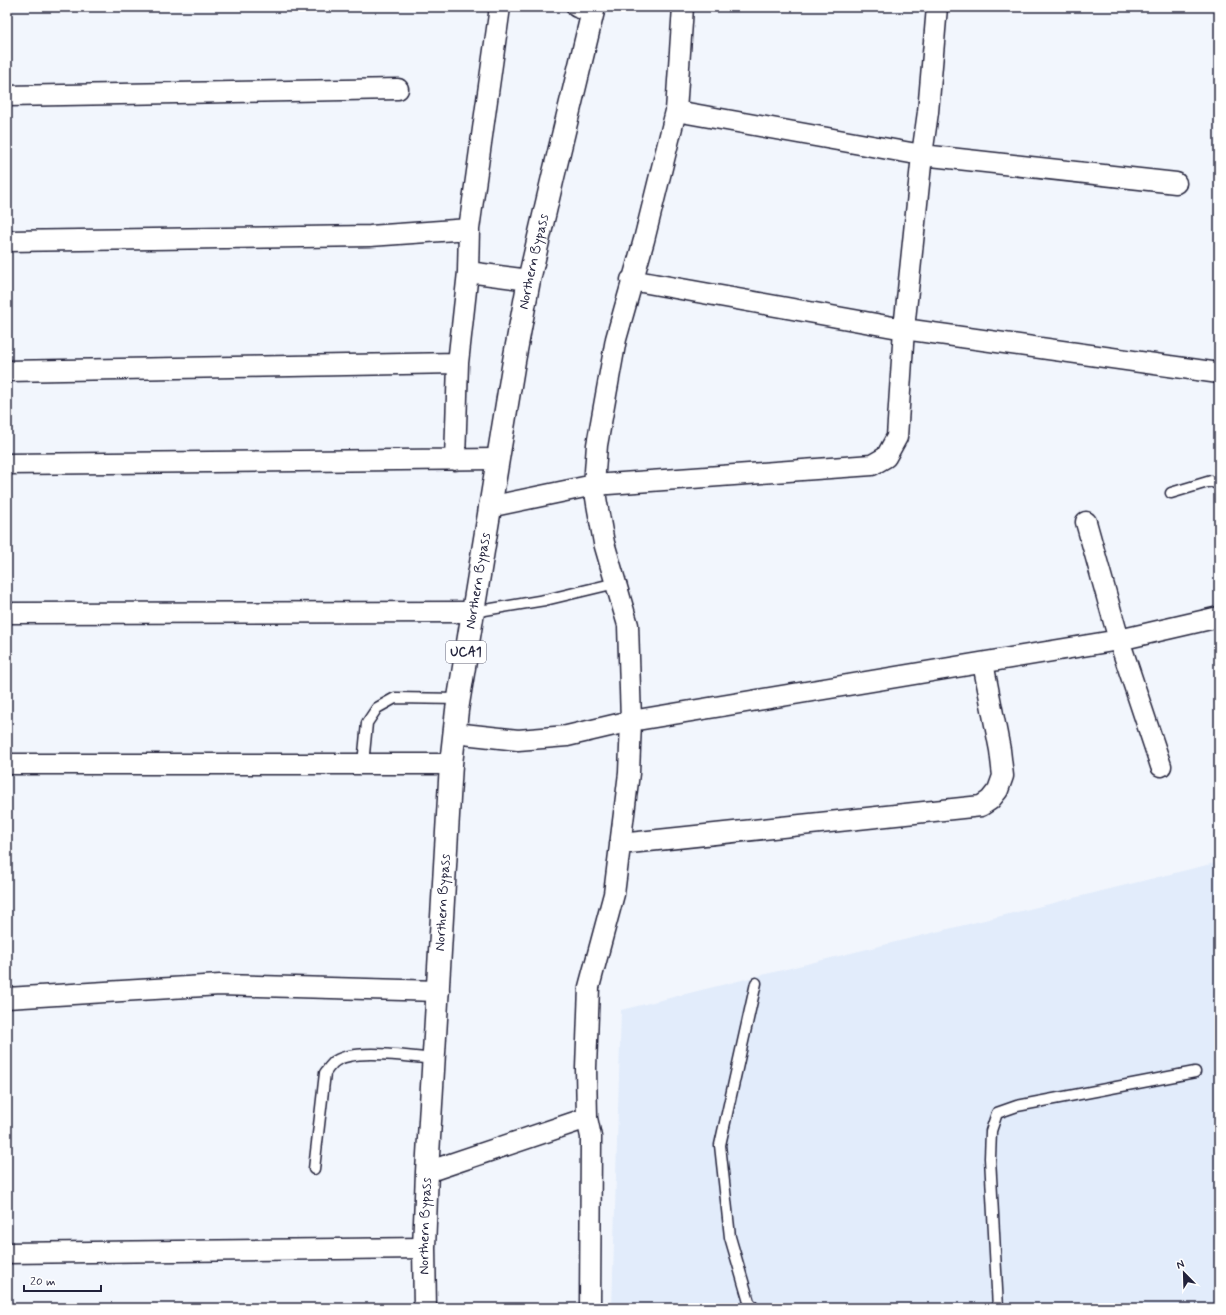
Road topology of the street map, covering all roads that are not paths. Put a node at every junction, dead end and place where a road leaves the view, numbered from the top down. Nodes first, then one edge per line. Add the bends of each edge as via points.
1 (500, 7) edge
2 (683, 7) edge
3 (936, 7) edge
4 (588, 9) edge
5 (398, 89) dead end
6 (7, 96) edge
7 (676, 111) junction
8 (922, 155) junction
9 (1176, 183) dead end
10 (468, 230) junction
11 (7, 241) edge
12 (468, 272) junction
13 (529, 280) junction
14 (631, 280) junction
15 (904, 329) junction
16 (458, 363) junction
17 (7, 371) edge
18 (1219, 373) edge
19 (497, 459) junction
20 (455, 460) junction
21 (7, 464) edge
22 (594, 485) junction
23 (1219, 485) edge
24 (1171, 493) dead end
25 (490, 507) junction
26 (1086, 522) dead end
27 (616, 582) junction
28 (473, 612) junction
29 (7, 613) edge
30 (1219, 617) edge
31 (1119, 640) junction
32 (983, 663) junction
33 (459, 699) junction
34 (631, 721) junction
35 (454, 733) junction
36 (7, 764) edge
37 (363, 764) junction
38 (451, 764) junction
39 (1161, 766) dead end
40 (620, 844) junction
41 (756, 983) dead end
42 (439, 991) junction
43 (7, 998) edge
44 (434, 1059) junction
45 (1195, 1072) dead end
46 (587, 1118) junction
47 (314, 1169) dead end
48 (427, 1172) junction
49 (424, 1248) junction
50 (7, 1253) edge
51 (425, 1308) edge
52 (590, 1308) edge
53 (754, 1308) edge
54 (998, 1308) edge

1 - 10 street
2 - 7 street
3 - 8 street via 929,104
4 - 13 main road, Northern Bypass / UCA1
5 - 6 street
7 - 8 street
7 - 14 street via 644,240
8 - 9 street
8 - 15 street
10 - 11 street via 370,236
10 - 12 street
12 - 13 street
12 - 16 street
13 - 19 main road, Northern Bypass / UCA1
14 - 15 street
14 - 22 street via 606,389
15 - 18 street
15 - 22 street via 897,437 886,457 872,465
16 - 17 street
16 - 20 street
19 - 20 street
19 - 25 main road, Northern Bypass / UCA1
20 - 21 street
22 - 25 street
22 - 27 street via 604,543
23 - 24 lane via 1211,480
25 - 28 main road, Northern Bypass / UCA1
26 - 31 street
27 - 28 lane via 545,600
27 - 34 street via 628,624
28 - 29 street
28 - 33 main road, Northern Bypass / UCA1
30 - 31 street
31 - 32 street
31 - 39 street
32 - 34 street
32 - 40 street via 1003,776 998,790 981,806
33 - 35 main road, Northern Bypass / UCA1
33 - 37 lane via 395,698 378,708 367,723
34 - 35 street via 568,736 518,740
34 - 40 street via 629,773
35 - 38 main road, Northern Bypass / UCA1
36 - 37 street
37 - 38 street
38 - 42 main road, Northern Bypass / UCA1
40 - 46 street via 614,894 589,987
41 - 53 lane via 720,1145 730,1238 749,1302
42 - 43 street via 220,985
42 - 44 main road, Northern Bypass / UCA1
44 - 47 lane via 364,1054 346,1057 333,1063 325,1073
44 - 48 main road, Northern Bypass / UCA1
45 - 54 lane via 1017,1106 997,1113 991,1131 990,1158
46 - 48 street
46 - 52 street via 591,1137
48 - 49 main road, Northern Bypass / UCA1
49 - 50 street
49 - 51 main road, Northern Bypass / UCA1

